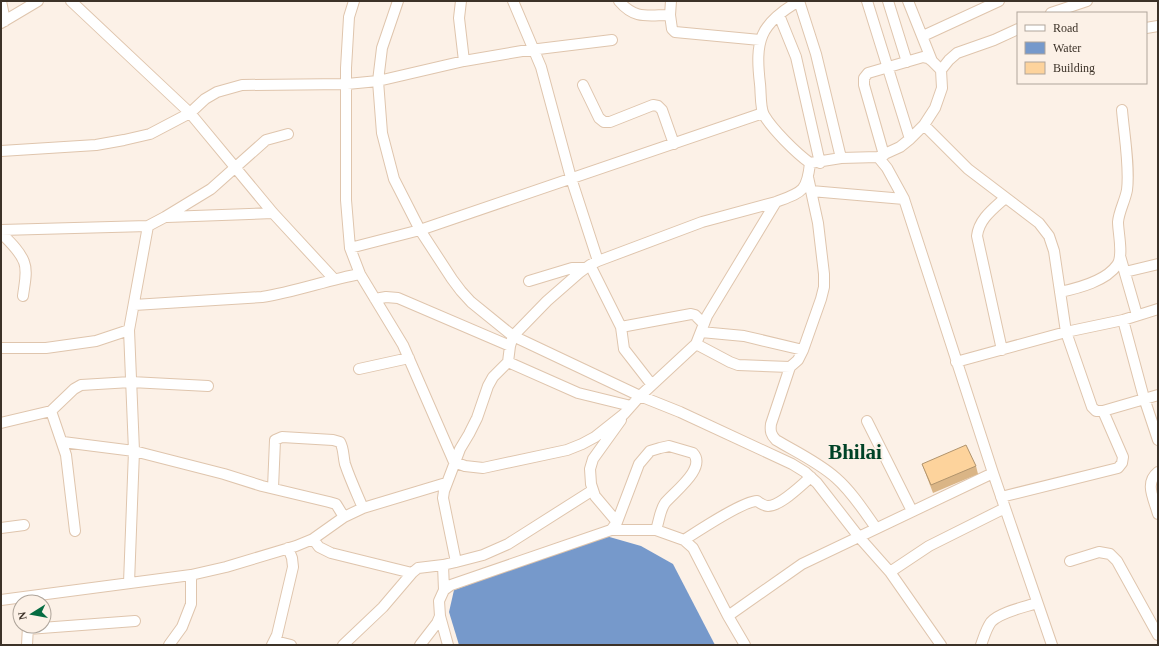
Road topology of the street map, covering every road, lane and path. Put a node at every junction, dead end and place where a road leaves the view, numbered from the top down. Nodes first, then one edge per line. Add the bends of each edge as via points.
1 (1, 1) edge
2 (38, 1) edge
3 (71, 1) edge
4 (354, 1) edge
5 (398, 1) edge
6 (461, 1) edge
7 (513, 1) edge
8 (619, 1) edge
9 (671, 1) edge
10 (799, 1) edge
11 (867, 1) edge
12 (888, 1) edge
13 (908, 1) edge
14 (999, 1) edge
15 (1087, 1) edge
16 (1054, 12) edge
17 (670, 15) junction
18 (778, 15) junction
19 (3, 22) edge
20 (1158, 26) edge
21 (1147, 28) edge
22 (1017, 29) edge
23 (923, 36) junction
24 (612, 40) dead end
25 (760, 40) junction
26 (532, 49) junction
27 (464, 61) junction
28 (932, 61) junction
29 (907, 62) junction
30 (888, 66) junction
31 (941, 70) junction
32 (378, 81) junction
33 (347, 84) junction
34 (583, 85) dead end
35 (1122, 110) dead end
36 (190, 113) junction
37 (763, 114) junction
38 (924, 125) junction
39 (288, 134) dead end
40 (910, 140) junction
41 (674, 144) junction
42 (1, 151) edge
43 (881, 156) junction
44 (841, 158) junction
45 (815, 163) junction
46 (235, 167) junction
47 (808, 177) junction
48 (571, 178) junction
49 (811, 191) junction
50 (1005, 198) junction
51 (904, 199) junction
52 (776, 202) junction
53 (273, 213) junction
54 (166, 217) junction
55 (148, 226) junction
56 (420, 230) junction
57 (1, 231) edge
58 (350, 248) junction
59 (1120, 254) junction
60 (1158, 264) edge
61 (591, 265) junction
62 (1125, 272) junction
63 (360, 274) junction
64 (334, 278) junction
65 (529, 281) dead end
66 (1060, 292) junction
67 (23, 296) dead end
68 (375, 298) junction
69 (134, 305) junction
70 (1158, 309) edge
71 (1137, 315) junction
72 (1123, 320) junction
73 (621, 327) junction
74 (702, 328) junction
75 (129, 330) junction
76 (1066, 332) junction
77 (513, 336) junction
78 (696, 344) junction
79 (510, 346) junction
80 (1, 348) edge
81 (803, 350) junction
82 (1002, 350) junction
83 (409, 358) junction
84 (508, 362) junction
85 (956, 362) junction
86 (790, 368) junction
87 (359, 369) dead end
88 (131, 382) junction
89 (652, 385) junction
90 (208, 386) dead end
91 (1158, 395) edge
92 (640, 396) junction
93 (1144, 398) junction
94 (631, 406) junction
95 (50, 411) junction
96 (1103, 411) junction
97 (624, 414) junction
98 (867, 421) dead end
99 (1, 423) edge
100 (1158, 440) edge
101 (63, 442) junction
102 (134, 451) junction
103 (454, 462) junction
104 (1158, 472) edge
105 (993, 473) junction
106 (811, 477) junction
107 (446, 483) junction
108 (273, 488) junction
109 (593, 490) junction
110 (1001, 497) junction
111 (364, 508) junction
112 (1005, 508) junction
113 (912, 511) junction
114 (1158, 514) edge
115 (344, 517) junction
116 (24, 525) dead end
117 (614, 526) junction
118 (1, 528) edge
119 (876, 528) junction
120 (656, 530) junction
121 (74, 531) dead end
122 (858, 537) junction
123 (313, 539) junction
124 (684, 540) junction
125 (288, 548) junction
126 (1070, 561) dead end
127 (456, 562) junction
128 (443, 565) junction
129 (890, 572) junction
130 (412, 573) junction
131 (191, 575) junction
132 (129, 583) junction
133 (444, 590) junction
134 (52, 595) edge
135 (1, 600) edge
136 (12, 600) edge
137 (1038, 603) junction
138 (440, 616) junction
139 (728, 616) junction
140 (135, 621) dead end
141 (52, 626) edge
142 (28, 634) edge
143 (1158, 635) edge
144 (273, 643) edge
145 (27, 645) edge
146 (169, 645) edge
147 (291, 645) edge
148 (343, 645) edge
149 (420, 645) edge
150 (448, 645) edge
151 (745, 645) edge
152 (941, 645) edge
153 (981, 645) edge
154 (1052, 645) edge

1 - 19 street
2 - 19 street
3 - 36 street
4 - 33 street via 349,17
5 - 32 street via 382,48
6 - 27 street via 459,18
7 - 26 street
8 - 17 street via 630,12 640,15
9 - 17 street
10 - 18 street
10 - 44 street via 816,54
11 - 30 street
12 - 29 street
13 - 23 street
14 - 23 street
15 - 16 street
17 - 25 street via 672,29 675,32
18 - 25 street via 771,20
18 - 45 street via 796,57
20 - 21 street
22 - 31 street via 957,53
23 - 28 street
24 - 26 street
25 - 37 street via 757,61
26 - 27 street
26 - 48 street via 548,88
27 - 32 street
28 - 29 street via 923,57
28 - 31 street
29 - 30 street
30 - 40 street
30 - 43 street via 868,73 864,78
31 - 38 street via 942,88 936,108
32 - 33 street
32 - 56 street via 382,133 394,179
33 - 36 street via 242,85 217,92
33 - 58 street via 346,200
34 - 41 street via 599,118 604,122 610,122 652,105 658,106 662,110
35 - 59 street via 1127,177 1125,197 1119,216
36 - 42 street via 150,134 124,140 96,145
36 - 46 street
37 - 41 street
37 - 45 street via 798,154
38 - 40 street
38 - 50 street via 968,169
39 - 46 street via 266,140
40 - 43 street
41 - 48 street
43 - 44 street
43 - 51 street
44 - 45 street
45 - 47 street
46 - 53 street
46 - 54 street via 211,189
47 - 49 street
47 - 52 street via 804,188
48 - 56 street
48 - 61 street
49 - 51 street
49 - 81 street via 818,223 824,287
50 - 66 street via 1039,223 1049,236
50 - 82 street via 984,218 977,236
51 - 85 street
52 - 61 street via 702,222
52 - 74 street via 719,295
53 - 54 street
53 - 64 street
54 - 55 street
55 - 57 street
55 - 69 street
56 - 58 street
56 - 77 street via 461,291
57 - 67 street via 25,263
58 - 63 street
59 - 62 street
59 - 66 street via 1113,270 1101,278 1078,288
60 - 62 street
61 - 65 street
61 - 73 street
61 - 77 street via 547,301
62 - 71 street
63 - 64 street
63 - 68 street
64 - 69 street via 262,297
66 - 76 street
68 - 79 street via 398,298
68 - 83 street
69 - 75 street
70 - 71 street
71 - 72 street
72 - 76 street
72 - 93 street
73 - 74 street via 691,314 697,317
73 - 89 street via 624,349
74 - 78 street
74 - 81 street
75 - 80 street via 96,341 46,348
75 - 88 street
76 - 82 street
76 - 96 street via 1092,408
77 - 79 street
77 - 92 street
78 - 86 street via 738,365
78 - 89 street
79 - 84 street
81 - 86 street
82 - 85 street
83 - 87 street
83 - 103 street
84 - 94 street via 578,393
84 - 103 street via 488,386 477,418
85 - 105 street
86 - 119 street via 771,424 772,436 836,478
88 - 90 street
88 - 95 street via 81,385
88 - 102 street
89 - 92 street
91 - 93 street
92 - 94 street
92 - 106 street via 792,464
93 - 96 street
93 - 100 street
94 - 97 street
95 - 99 street
95 - 101 street
96 - 110 street via 1123,456 1118,468
97 - 103 street via 595,436 567,450 483,468
97 - 109 street via 593,459 590,468
98 - 113 street
101 - 102 street
101 - 121 street
102 - 108 street
102 - 132 street
103 - 107 street
104 - 114 street via 1150,483
105 - 110 street
105 - 113 street
106 - 122 street
106 - 124 street via 779,504 765,506 756,501 747,503
107 - 111 street
107 - 127 street via 443,498
108 - 111 street via 275,440 282,437 333,440 343,446 346,467
108 - 115 street via 336,504
109 - 117 street
109 - 127 street via 508,544 483,555
110 - 112 street
111 - 115 street
112 - 129 street via 929,546
112 - 137 street
113 - 119 street
115 - 123 street
116 - 118 street
117 - 120 street
117 - 120 street via 639,464 650,451 668,446 693,453 696,456 696,467 687,481 666,502
117 - 133 street
119 - 122 street
120 - 124 street
122 - 129 street
122 - 139 street via 802,564
123 - 125 street
123 - 130 street via 318,547 331,553
124 - 139 street via 693,548
125 - 131 street
125 - 144 street via 293,567
126 - 143 street via 1099,552 1110,554 1117,561
127 - 128 street
128 - 130 street via 418,568
128 - 133 street
129 - 152 street
130 - 148 street via 383,607
131 - 132 street
131 - 146 street via 191,604 182,627
132 - 134 street
133 - 138 street via 439,601
135 - 136 street
137 - 153 street via 998,616 986,630
137 - 154 street
138 - 149 street
138 - 150 street
139 - 151 street
140 - 141 street
142 - 145 street
144 - 147 street

